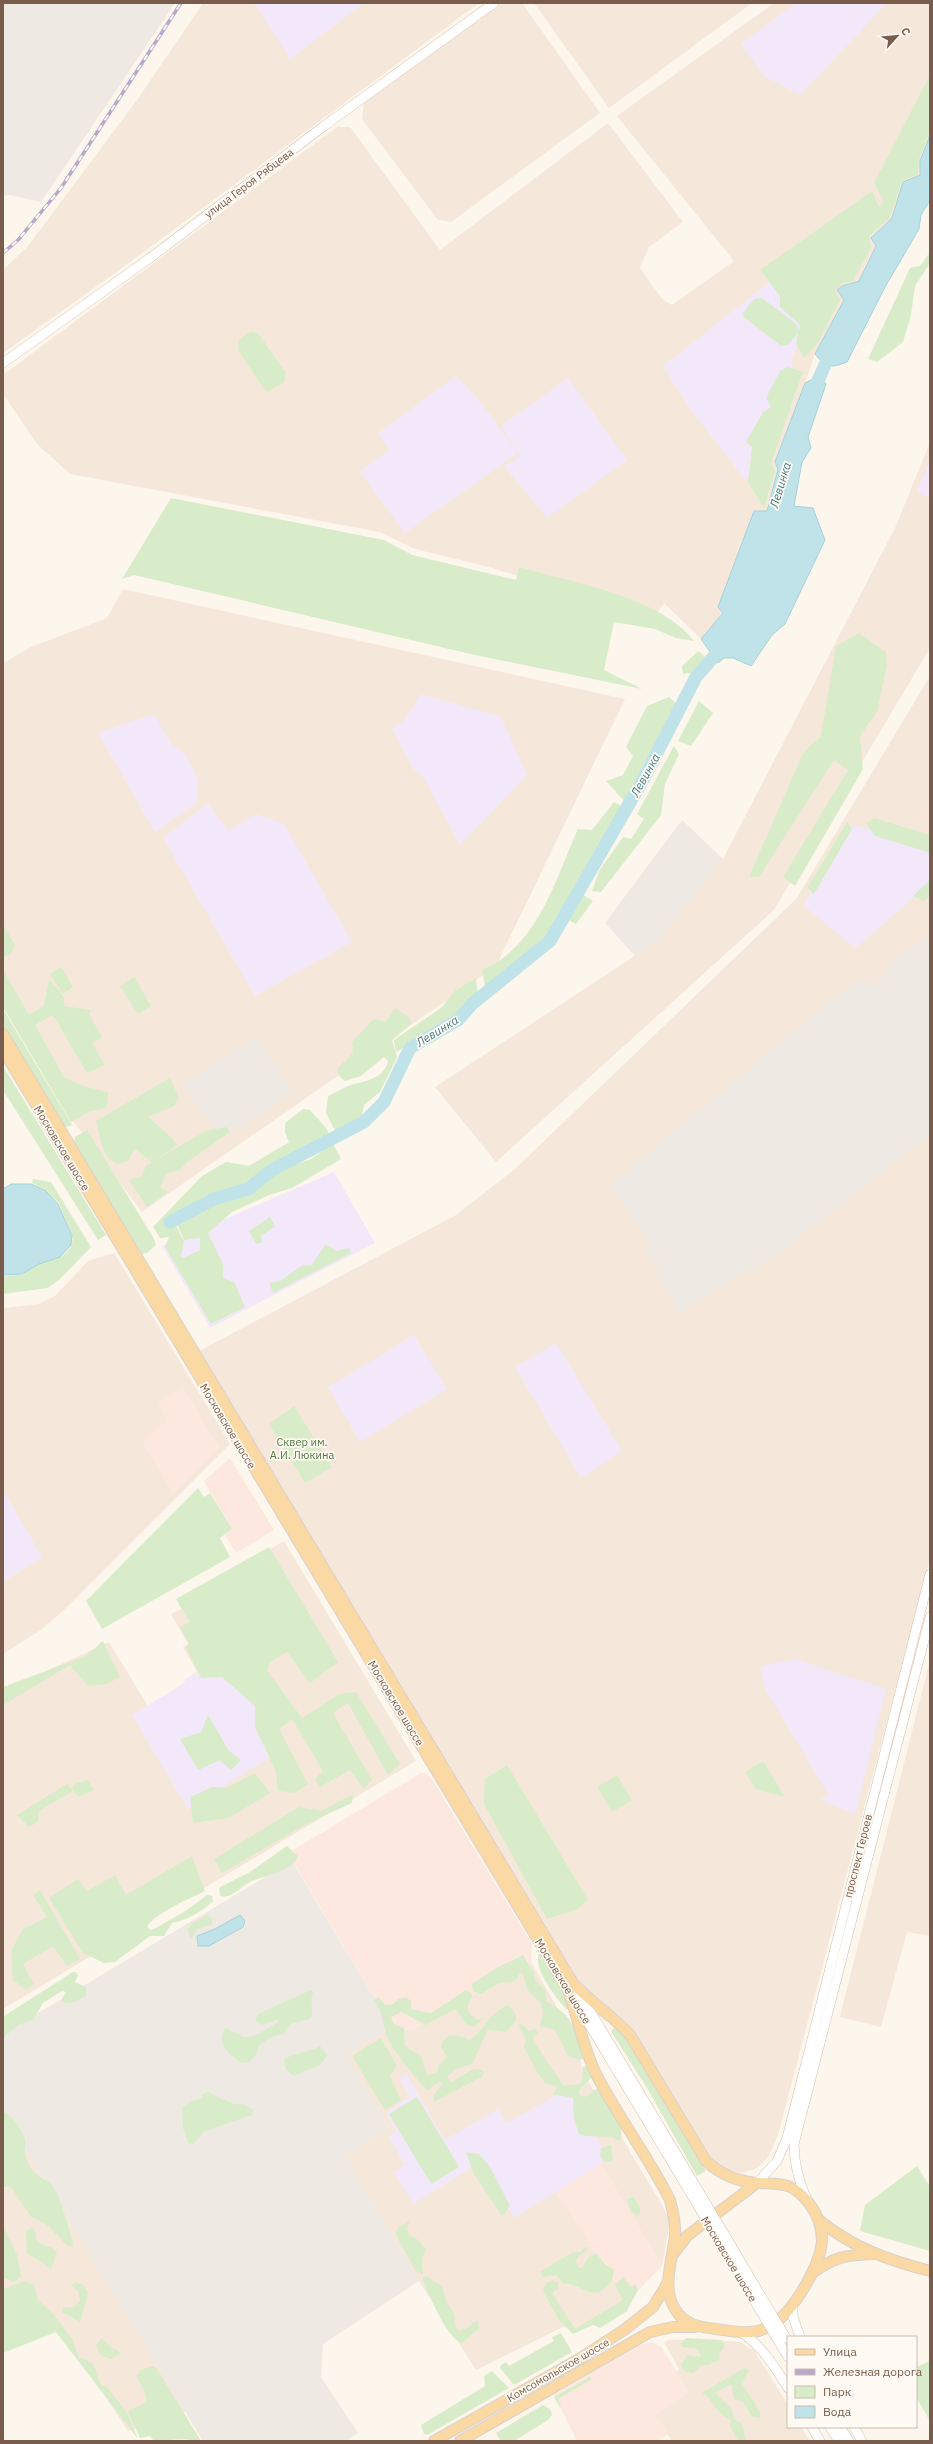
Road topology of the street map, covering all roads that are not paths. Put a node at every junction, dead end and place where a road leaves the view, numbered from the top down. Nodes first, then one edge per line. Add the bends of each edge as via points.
1 (494, 3) edge
2 (3, 363) edge
3 (3, 1034) edge
4 (3, 1050) edge
5 (930, 1574) edge
6 (930, 1617) edge
7 (570, 1986) junction
8 (757, 2183) junction
9 (808, 2202) junction
10 (819, 2220) junction
11 (873, 2254) junction
12 (673, 2255) junction
13 (930, 2271) edge
14 (811, 2274) junction
15 (668, 2282) junction
16 (793, 2305) junction
17 (697, 2327) junction
18 (741, 2332) junction
19 (800, 2336) edge
20 (785, 2340) edge
21 (787, 2351) edge
22 (787, 2386) edge
23 (813, 2428) edge
24 (831, 2428) edge
25 (841, 2428) edge
26 (855, 2428) edge
27 (434, 2441) edge
28 (460, 2441) edge
29 (820, 2441) edge
30 (839, 2441) edge
31 (849, 2441) edge
32 (862, 2441) edge

1 - 2 main road, улица Героя Рябцева via 324,126 150,258
3 - 7 main road, Московское шоссе
4 - 7 main road, Московское шоссе
5 - 8 main road, проспект Героев via 787,2138 777,2161
6 - 9 main road, проспект Героев via 794,2144 794,2158 800,2183
7 - 8 main road via 620,2024 630,2035 706,2161 716,2171
7 - 12 main road via 581,2036 596,2074 670,2200 675,2217
7 - 20 main road, Московское шоссе, bridge
8 - 9 main road via 783,2184 795,2189
8 - 12 main road via 687,2236
9 - 10 main road
10 - 11 main road via 831,2230
10 - 14 main road via 822,2243
11 - 13 main road
11 - 14 main road via 844,2256 827,2262
12 - 15 main road
14 - 16 main road, Комсомольское шоссе
15 - 17 main road via 674,2309 683,2320
15 - 27 main road, Комсомольское шоссе via 653,2307 624,2330 579,2359
16 - 18 main road, Комсомольское шоссе via 774,2325 752,2332
16 - 19 main road via 793,2317
17 - 18 main road, Комсомольское шоссе
17 - 28 main road, Комсомольское шоссе via 673,2327 650,2332
18 - 22 main road via 753,2340 768,2357
20 - 21 main road, Московское шоссе
23 - 29 main road
24 - 30 main road
25 - 31 main road
26 - 32 main road

